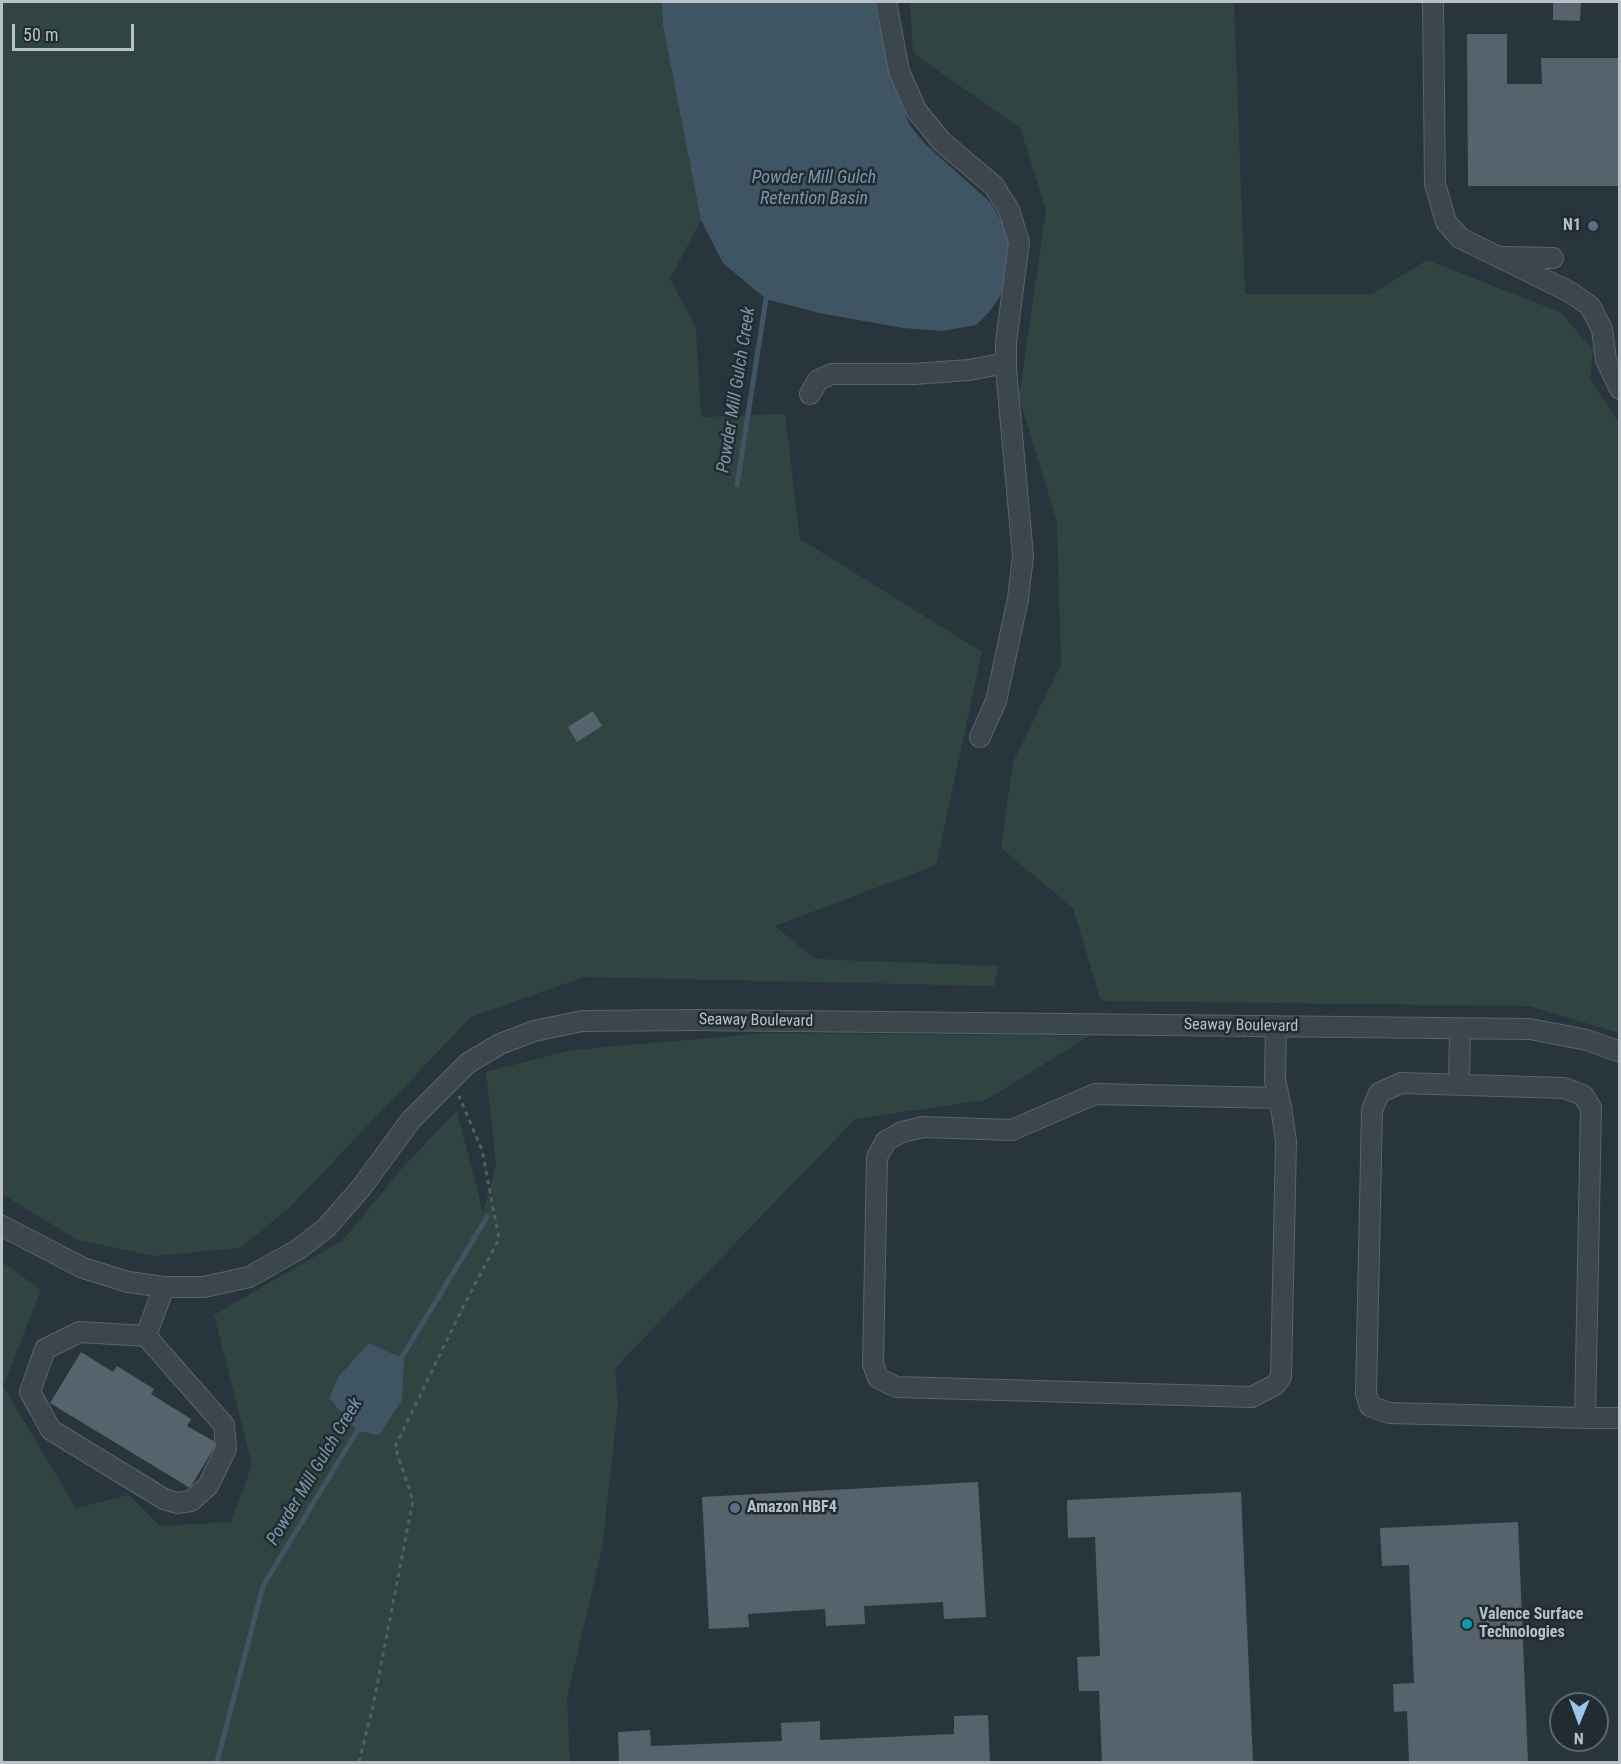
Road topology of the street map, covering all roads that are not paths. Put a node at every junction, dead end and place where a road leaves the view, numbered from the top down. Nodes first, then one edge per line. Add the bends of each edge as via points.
1 (886, 2) edge
2 (1433, 2) edge
3 (1498, 257) junction
4 (1553, 258) dead end
5 (1006, 363) junction
6 (1620, 389) edge
7 (810, 393) dead end
8 (980, 737) dead end
9 (1276, 1026) junction
10 (1460, 1028) junction
11 (1620, 1052) edge
12 (1459, 1084) junction
13 (1279, 1098) junction
14 (2, 1226) edge
15 (164, 1287) junction
16 (146, 1336) junction
17 (1585, 1418) junction
18 (1620, 1418) edge

1 - 5 street via 899,71 916,110 942,142 994,186 1009,210 1019,242
2 - 3 street via 1435,184 1440,208 1460,238
3 - 4 street
3 - 6 street via 1590,306 1602,329 1606,360
5 - 7 street via 924,373 832,374 818,380
5 - 8 street via 1023,556 996,701
9 - 10 street, Seaway Boulevard
9 - 13 street via 1275,1080
9 - 15 street, Seaway Boulevard via 582,1021 534,1030 468,1063 411,1120 326,1228 299,1249 249,1277 204,1287
10 - 11 street, Seaway Boulevard via 1530,1029 1587,1040
10 - 12 street
12 - 17 street via 1564,1088 1583,1095 1591,1108
12 - 17 street via 1401,1083 1379,1093 1371,1110 1366,1394 1370,1406 1389,1413
13 - 13 street via 1286,1153 1281,1377 1275,1385 1252,1397 896,1387 878,1378 873,1364 877,1157 886,1141 923,1127 1012,1130 1095,1094
14 - 15 street, Seaway Boulevard via 83,1268 128,1282
15 - 16 street
16 - 16 street via 80,1332 54,1344 45,1349 30,1392 51,1430 164,1499 177,1503 191,1501 208,1486 226,1449 224,1425
17 - 18 street

